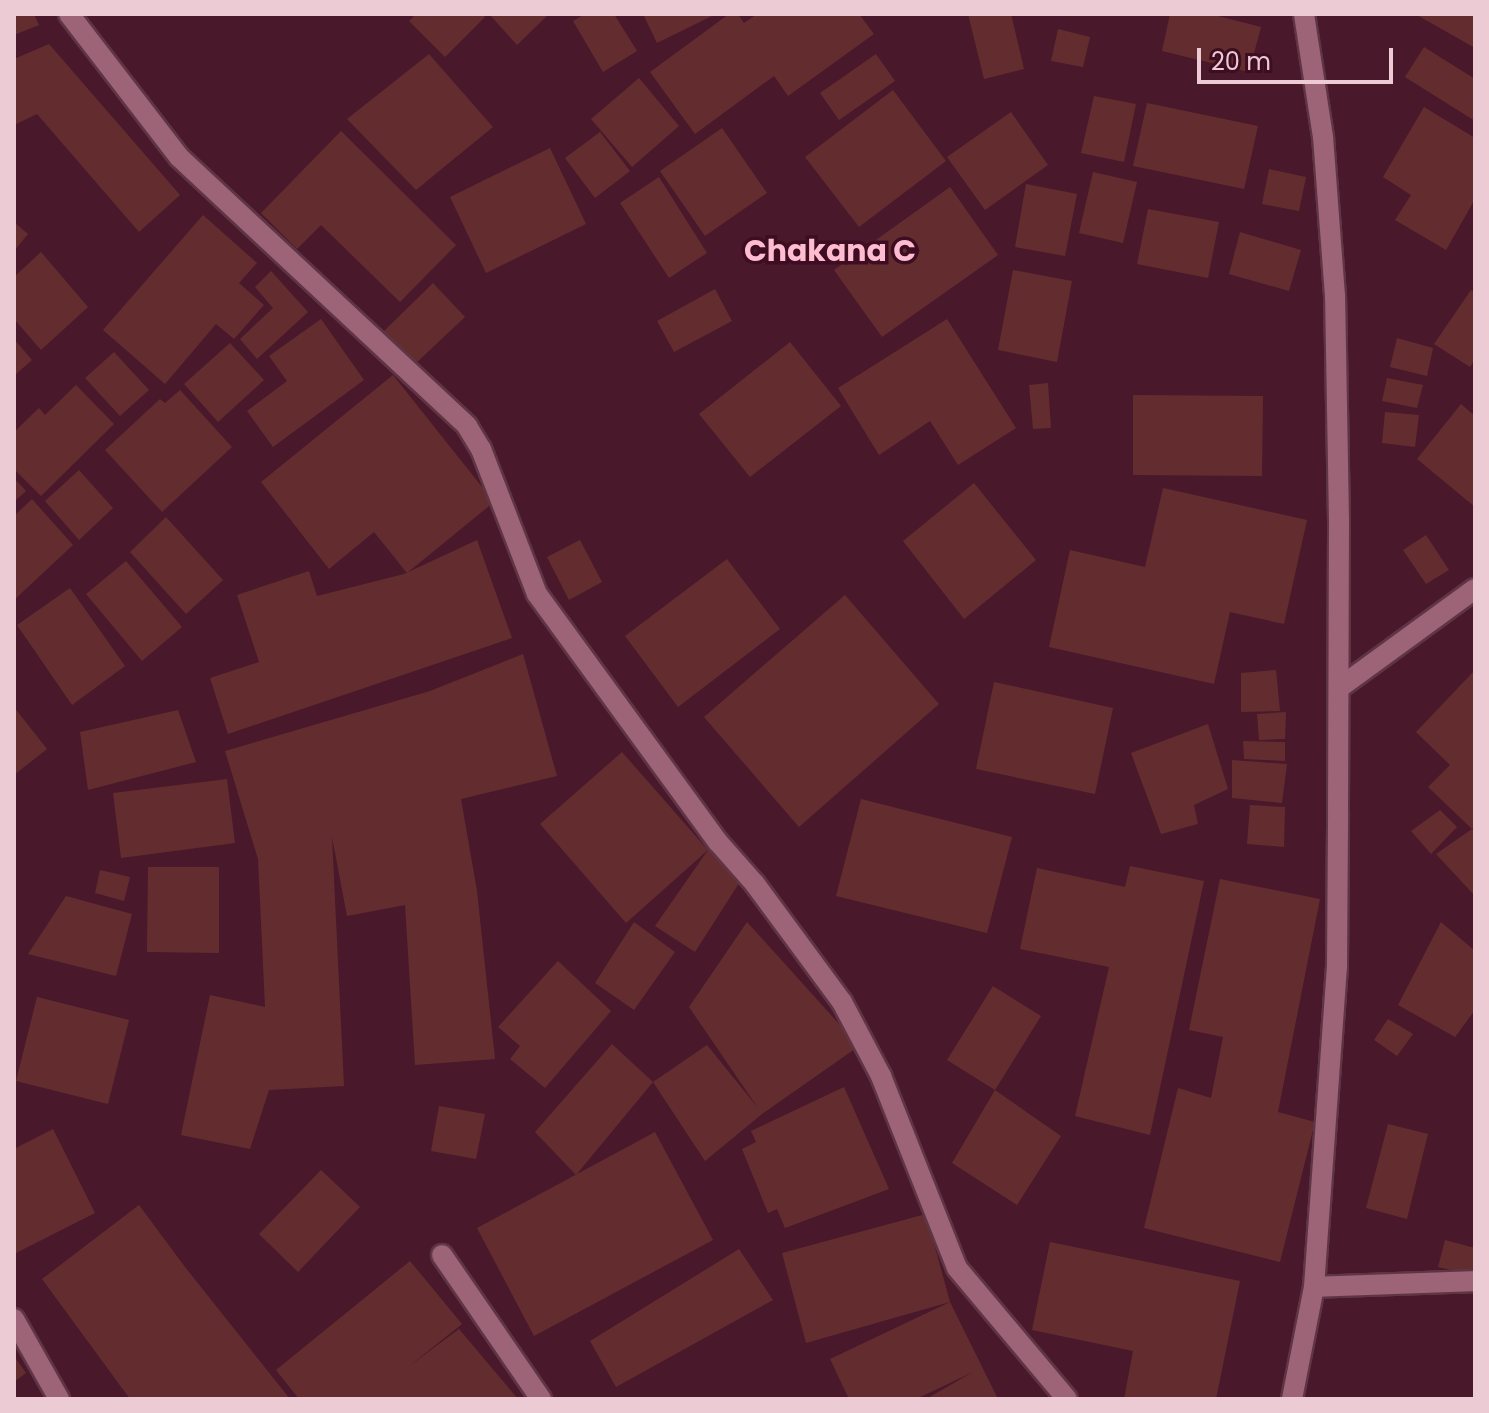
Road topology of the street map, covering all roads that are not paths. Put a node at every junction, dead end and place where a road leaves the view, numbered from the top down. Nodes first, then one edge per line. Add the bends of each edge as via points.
1 (69, 14) edge
2 (1304, 14) edge
3 (1475, 589) edge
4 (1339, 688) junction
5 (442, 1255) dead end
6 (1475, 1281) edge
7 (1314, 1287) junction
8 (14, 1319) edge
9 (59, 1399) edge
10 (541, 1399) edge
11 (1067, 1399) edge
12 (1292, 1399) edge

1 - 11 street via 179,157 467,426 481,449 537,594 842,1002 881,1076 957,1268
2 - 4 street via 1323,137 1335,296
3 - 4 street
4 - 7 street via 1337,967
5 - 10 street
6 - 7 street
7 - 12 street
8 - 9 street

